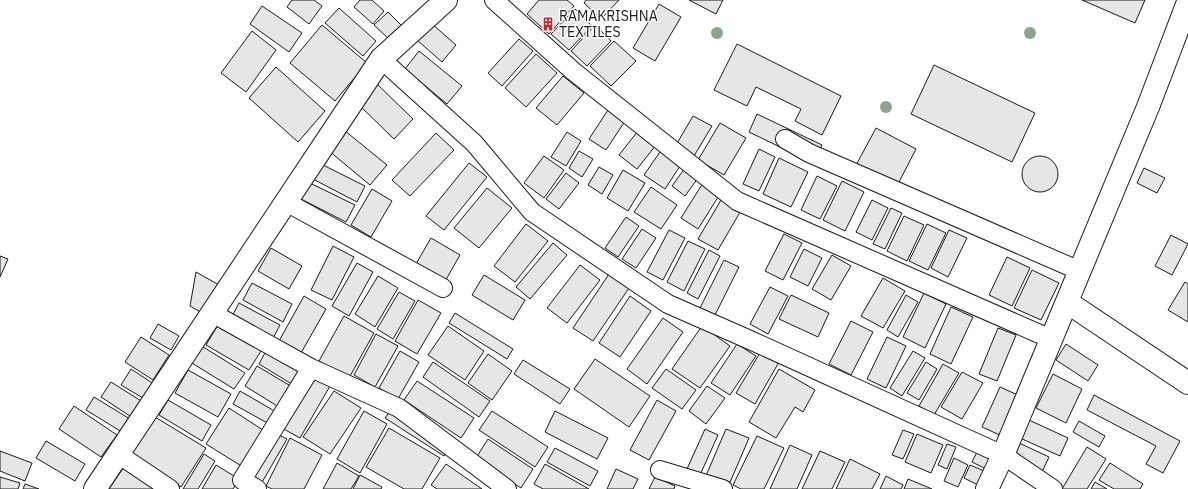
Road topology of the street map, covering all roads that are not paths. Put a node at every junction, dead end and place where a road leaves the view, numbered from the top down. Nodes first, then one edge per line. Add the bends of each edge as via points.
1 (446, 0) edge
2 (494, 0) edge
3 (1188, 2) edge
4 (381, 59) junction
5 (785, 139) dead end
6 (286, 202) junction
7 (1080, 271) junction
8 (444, 288) dead end
9 (1067, 302) junction
10 (212, 313) junction
11 (1051, 339) junction
12 (311, 368) junction
13 (1188, 383) edge
14 (118, 454) junction
15 (1003, 455) junction
16 (660, 470) dead end
17 (95, 489) edge
18 (170, 489) edge
19 (256, 489) edge
20 (507, 489) edge
21 (723, 489) edge
22 (987, 489) edge
23 (1053, 489) edge

1 - 4 street
2 - 11 street via 573,71 737,201
3 - 7 street via 1148,107
4 - 6 street
4 - 15 street via 474,143 532,212 668,304
5 - 7 street via 809,152
6 - 8 street
6 - 10 street
7 - 9 street
9 - 11 street
9 - 13 street
10 - 12 street
10 - 14 street
11 - 15 street
12 - 19 street via 242,480
12 - 20 street via 399,408
14 - 17 street
14 - 18 street
15 - 22 street
15 - 23 street
16 - 21 street

